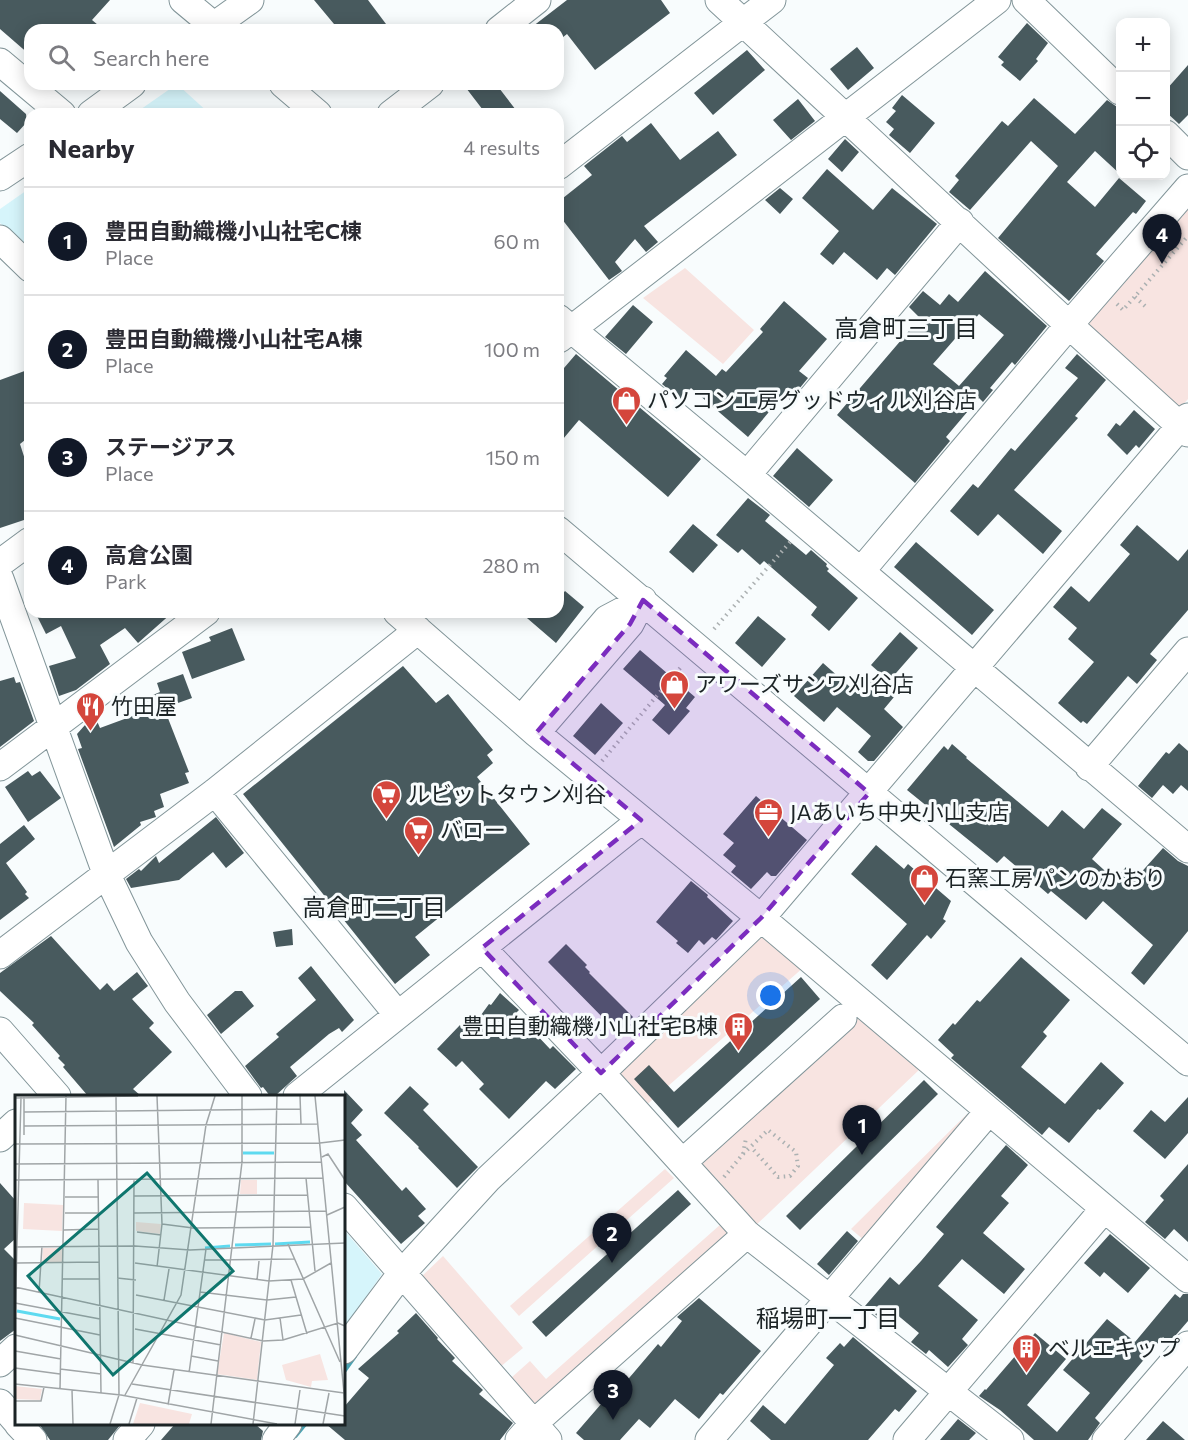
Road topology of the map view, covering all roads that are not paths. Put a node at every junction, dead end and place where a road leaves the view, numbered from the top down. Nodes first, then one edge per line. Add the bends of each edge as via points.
1 (183, 0) edge
2 (250, 0) edge
3 (537, 0) edge
4 (719, 0) edge
5 (772, 0) edge
6 (997, 0) edge
7 (1026, 0) edge
8 (743, 22) junction
9 (209, 24) edge
10 (220, 24) edge
11 (507, 24) edge
12 (0, 62) edge
13 (24, 82) edge
14 (1116, 87) edge
15 (33, 90) edge
16 (124, 90) edge
17 (289, 90) edge
18 (421, 90) edge
19 (55, 108) edge
20 (99, 108) edge
21 (311, 108) edge
22 (399, 108) edge
23 (846, 117) junction
24 (1170, 138) edge
25 (1188, 156) edge
26 (24, 161) edge
27 (564, 161) edge
28 (0, 177) edge
29 (1188, 188) edge
30 (960, 222) junction
31 (0, 239) edge
32 (24, 262) edge
33 (1069, 325) junction
34 (564, 328) edge
35 (564, 330) edge
36 (1186, 425) edge
37 (747, 475) junction
38 (564, 535) edge
39 (24, 545) edge
40 (0, 563) edge
41 (861, 571) junction
42 (0, 579) edge
43 (643, 600) junction
44 (198, 618) edge
45 (404, 618) edge
46 (418, 630) junction
47 (1188, 651) edge
48 (975, 669) junction
49 (529, 726) junction
50 (54, 728) junction
51 (0, 767) edge
52 (1089, 767) junction
53 (215, 792) junction
54 (869, 793) junction
55 (642, 821) junction
56 (1188, 849) edge
57 (106, 873) junction
58 (761, 918) junction
59 (482, 948) junction
60 (0, 955) edge
61 (398, 1015) junction
62 (843, 1018) dead end
63 (0, 1030) edge
64 (1188, 1062) edge
65 (601, 1073) junction
66 (52, 1095) edge
67 (247, 1095) edge
68 (298, 1095) edge
69 (988, 1111) junction
70 (15, 1124) edge
71 (0, 1138) edge
72 (683, 1162) junction
73 (345, 1208) edge
74 (1104, 1209) junction
75 (747, 1234) junction
76 (402, 1274) junction
77 (1188, 1279) edge
78 (830, 1298) junction
79 (1188, 1345) edge
80 (15, 1349) edge
81 (345, 1349) edge
82 (0, 1363) edge
83 (949, 1390) junction
84 (0, 1403) edge
85 (15, 1420) edge
86 (20, 1425) edge
87 (140, 1425) edge
88 (287, 1425) edge
89 (533, 1434) edge
90 (33, 1440) edge
91 (126, 1440) edge
92 (276, 1440) edge
93 (709, 1440) edge
94 (907, 1440) edge
95 (1010, 1440) edge
96 (1106, 1440) edge

1 - 9 street
2 - 10 street
3 - 11 street
4 - 8 street
5 - 8 street
6 - 23 street
7 - 14 street
8 - 23 street
8 - 27 street
12 - 13 street
15 - 19 street
16 - 20 street
17 - 21 street
18 - 22 street
23 - 30 street
23 - 34 street
24 - 25 street
26 - 28 street
29 - 33 street
30 - 33 street
30 - 37 street
31 - 32 street
33 - 36 street
33 - 41 street
35 - 37 street
36 - 48 street
37 - 41 street
38 - 43 street
39 - 40 street
41 - 48 street
42 - 50 street
43 - 49 street via 630,624
43 - 54 street
44 - 50 street
45 - 46 street
46 - 49 street
46 - 53 street
47 - 52 street
48 - 52 street
48 - 54 street
49 - 55 street
50 - 51 street
50 - 57 street
52 - 56 street
53 - 57 street
53 - 61 street
54 - 58 street
54 - 64 street
55 - 58 street
55 - 59 street
57 - 60 street
57 - 67 street via 139,942 177,1002
58 - 65 street
58 - 69 street
59 - 61 street
59 - 65 street
61 - 68 street
62 - 72 street
63 - 66 street
65 - 72 street
65 - 76 street via 488,1179
69 - 74 street
69 - 78 street
70 - 71 street
72 - 75 street
73 - 76 street
74 - 77 street
74 - 83 street
75 - 78 street
75 - 89 street
76 - 81 street
76 - 89 street
78 - 83 street
78 - 93 street
79 - 96 street
80 - 82 street
83 - 94 street
83 - 95 street
84 - 85 street
86 - 90 street
87 - 91 street
88 - 92 street

